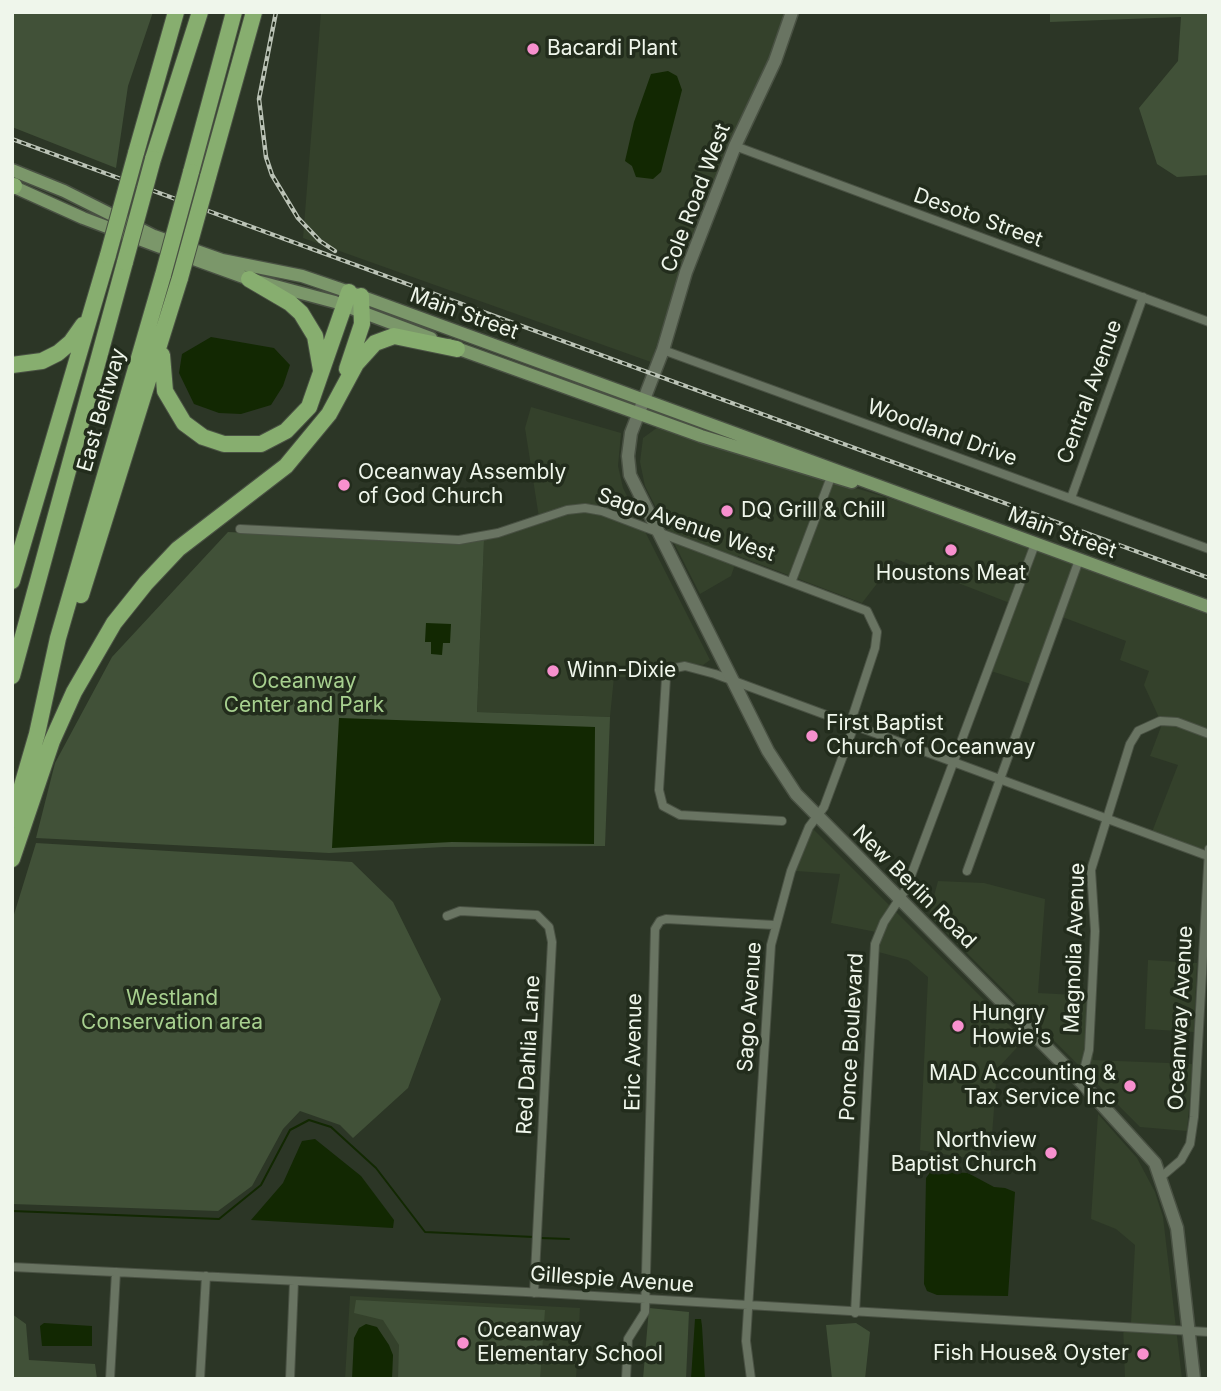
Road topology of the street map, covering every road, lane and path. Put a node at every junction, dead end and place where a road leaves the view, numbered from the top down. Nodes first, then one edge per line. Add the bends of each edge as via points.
1 (176, 12) edge
2 (200, 12) edge
3 (234, 12) edge
4 (254, 12) edge
5 (792, 12) edge
6 (735, 146) junction
7 (12, 170) edge
8 (13, 186) edge
9 (171, 277) junction
10 (249, 279) junction
11 (1143, 297) junction
12 (354, 301) junction
13 (92, 311) junction
14 (1209, 321) edge
15 (162, 342) junction
16 (457, 349) junction
17 (663, 350) junction
18 (12, 365) edge
19 (321, 376) junction
20 (641, 407) junction
21 (329, 414) junction
22 (831, 477) junction
23 (903, 495) junction
24 (1071, 498) junction
25 (240, 530) dead end
26 (657, 533) junction
27 (1035, 544) junction
28 (1209, 549) edge
29 (1079, 560) junction
30 (792, 580) junction
31 (12, 581) edge
32 (1209, 607) edge
33 (867, 611) joint
34 (12, 676) edge
35 (733, 683) junction
36 (852, 725) junction
37 (37, 734) junction
38 (1209, 734) edge
39 (954, 762) junction
40 (1000, 779) junction
41 (817, 817) junction
42 (1105, 818) junction
43 (12, 820) edge
44 (782, 821) dead end
45 (1208, 852) edge
46 (12, 859) edge
47 (967, 871) dead end
48 (1207, 894) edge
49 (900, 902) junction
50 (447, 916) dead end
51 (775, 925) junction
52 (1081, 1082) junction
53 (1161, 1177) junction
54 (12, 1267) edge
55 (116, 1272) junction
56 (206, 1276) junction
57 (294, 1281) junction
58 (534, 1293) junction
59 (646, 1301) junction
60 (750, 1306) junction
61 (855, 1313) junction
62 (1189, 1332) junction
63 (1209, 1332) edge
64 (110, 1379) edge
65 (200, 1379) edge
66 (290, 1379) edge
67 (626, 1379) edge
68 (751, 1379) edge
69 (1194, 1379) edge

1 - 13 highway, bridge
2 - 34 highway, East Beltway, bridge via 153,159
3 - 9 highway, East Beltway, bridge via 191,172
4 - 9 highway, bridge via 208,177
5 - 6 street, Cole Road West via 778,54
6 - 11 street, Desoto Street
6 - 17 street, Cole Road West via 697,240
7 - 12 main road, Main Street via 154,236 222,260 302,276
8 - 10 main road, Main Street via 83,218
9 - 15 highway
9 - 37 highway, East Beltway via 58,638
10 - 12 main road, Main Street
10 - 19 highway via 301,313 315,336
11 - 14 street, Desoto Street
11 - 24 street, Central Avenue
12 - 16 main road, Main Street
12 - 19 highway
12 - 20 main road, Main Street
12 - 21 highway via 362,324
13 - 18 highway via 58,353 42,361
13 - 31 highway
15 - 19 highway via 162,373 171,405 184,423 203,437 224,444 261,443 286,431 309,407
15 - 37 highway
16 - 20 main road, Main Street
16 - 21 highway via 394,337 375,343 356,364
17 - 20 street, Cole Road West
17 - 24 street, Woodland Drive
20 - 22 main road, Main Street
20 - 23 main road, Main Street
20 - 26 street, New Berlin Road via 631,433 628,467
21 - 46 highway via 286,466 178,549 114,623 62,718
22 - 23 main road, Main Street
22 - 30 street
23 - 27 main road, Main Street
24 - 28 street, Woodland Drive
25 - 26 street, Sago Avenue West via 459,540 585,508
26 - 30 street, Sago Avenue West
26 - 35 street, New Berlin Road
27 - 29 main road, Main Street
27 - 39 street, Ponce Boulevard
29 - 32 main road, Main Street
29 - 40 street
30 - 33 street, Sago Avenue West
33 - 36 street, Sago Avenue via 877,632 875,648
35 - 36 street
35 - 41 street, New Berlin Road via 783,775
35 - 44 street via 685,666 675,668 666,678 659,798 669,812 680,815
36 - 39 street
36 - 41 street, Sago Avenue
37 - 43 highway, East Beltway
38 - 42 street, Magnolia Avenue via 1168,721 1138,731
39 - 40 street
39 - 49 street, Ponce Boulevard
40 - 42 street
40 - 47 street
41 - 49 street, New Berlin Road
41 - 51 street, Sago Avenue via 791,871
42 - 45 street
42 - 52 street, Magnolia Avenue via 1091,870 1095,931 1088,1050
45 - 48 street, Oceanway Avenue
48 - 53 street, Oceanway Avenue via 1190,1144 1181,1160
49 - 52 street, New Berlin Road
49 - 61 street, Ponce Boulevard via 884,922 875,944
50 - 58 street, Red Dahlia Lane via 460,911 537,915 549,928 552,943
51 - 59 street, Eric Avenue via 666,919 655,929
51 - 60 street, Sago Avenue via 767,974
52 - 53 street, New Berlin Road via 1147,1151
53 - 62 street, New Berlin Road via 1177,1228
54 - 55 street, Gillespie Avenue
55 - 56 street, Gillespie Avenue
55 - 64 street
56 - 57 street, Gillespie Avenue
56 - 65 street
57 - 58 street, Gillespie Avenue
57 - 66 street
58 - 59 street, Gillespie Avenue
59 - 60 street, Gillespie Avenue
59 - 67 street via 645,1312 628,1339
60 - 61 street, Gillespie Avenue
60 - 68 street, Sago Avenue via 746,1341
61 - 62 street, Gillespie Avenue
62 - 63 street, Gillespie Avenue
62 - 69 street, New Berlin Road

